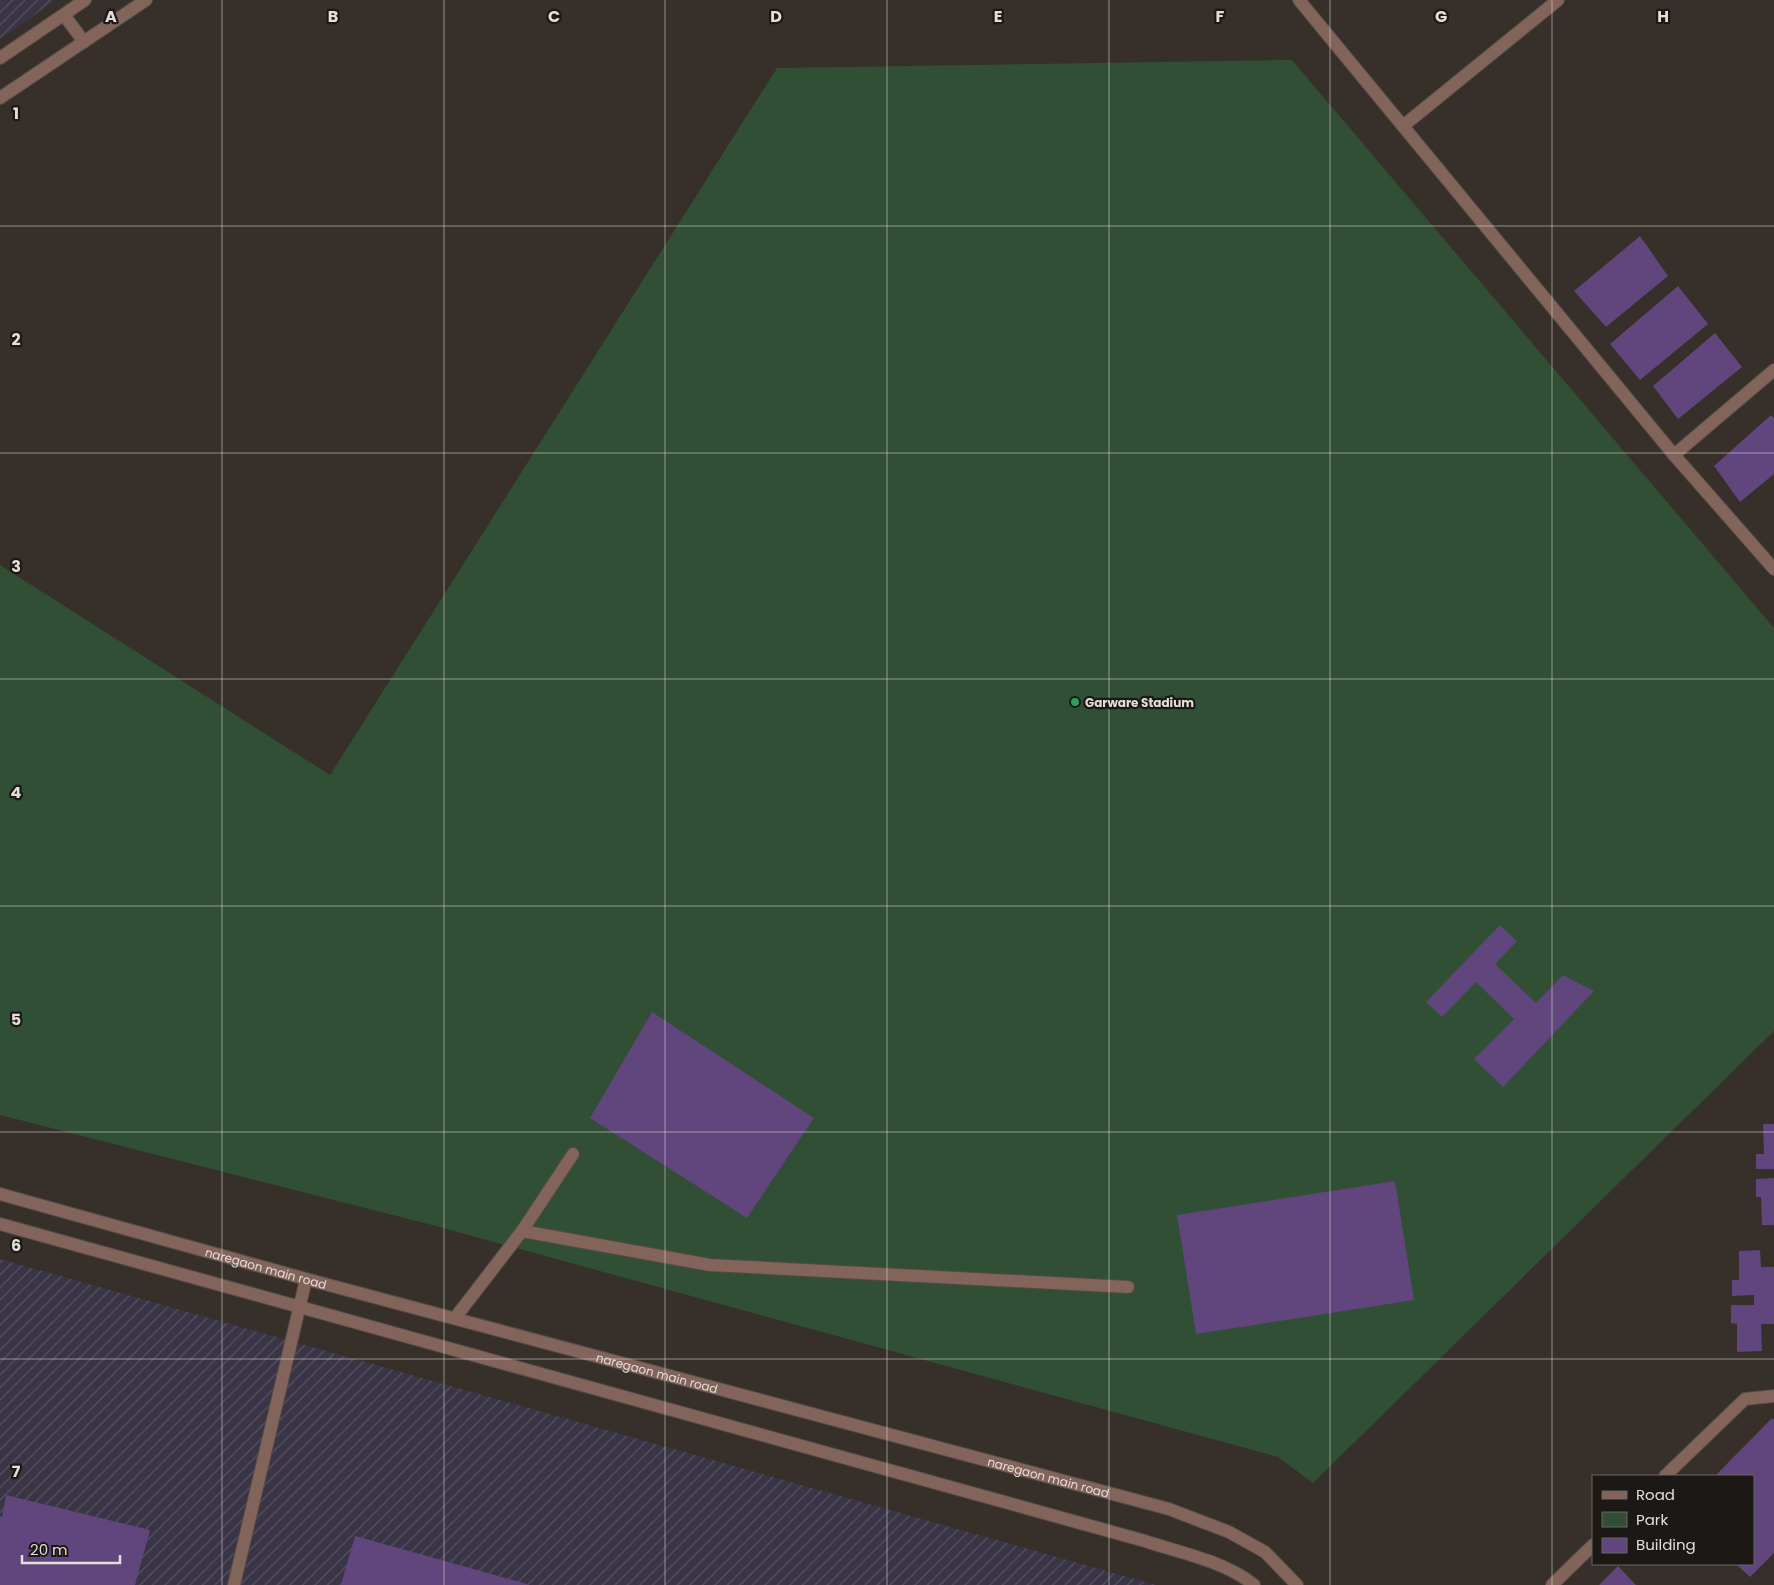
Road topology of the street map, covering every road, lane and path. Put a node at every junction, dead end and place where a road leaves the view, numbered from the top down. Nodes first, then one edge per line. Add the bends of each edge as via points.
1 (85, 0) edge
2 (146, 0) edge
3 (1299, 0) edge
4 (1558, 0) edge
5 (64, 15) junction
6 (84, 42) junction
7 (0, 58) edge
8 (0, 98) edge
9 (1403, 126) junction
10 (1774, 370) edge
11 (1674, 454) junction
12 (1774, 569) edge
13 (574, 1154) dead end
14 (0, 1194) edge
15 (0, 1224) edge
16 (522, 1231) junction
17 (306, 1279) junction
18 (1128, 1287) dead end
19 (300, 1307) junction
20 (455, 1318) junction
21 (1774, 1396) edge
22 (1666, 1475) edge
23 (1592, 1547) edge
24 (234, 1585) edge
25 (1254, 1585) edge
26 (1298, 1585) edge
27 (1552, 1585) edge

1 - 5 street
2 - 6 street
3 - 9 street
4 - 9 street
5 - 6 street
5 - 7 street
6 - 8 street
9 - 11 street
10 - 11 street
11 - 12 street
13 - 16 street
14 - 17 street, naregaon main road
15 - 19 street
16 - 18 street via 710,1265
16 - 20 street
17 - 19 street
17 - 20 street, naregaon main road
19 - 24 street
19 - 25 street via 1145,1542 1208,1561
20 - 26 street, naregaon main road via 1169,1509 1229,1532 1265,1552
21 - 22 street via 1745,1399
23 - 27 street

